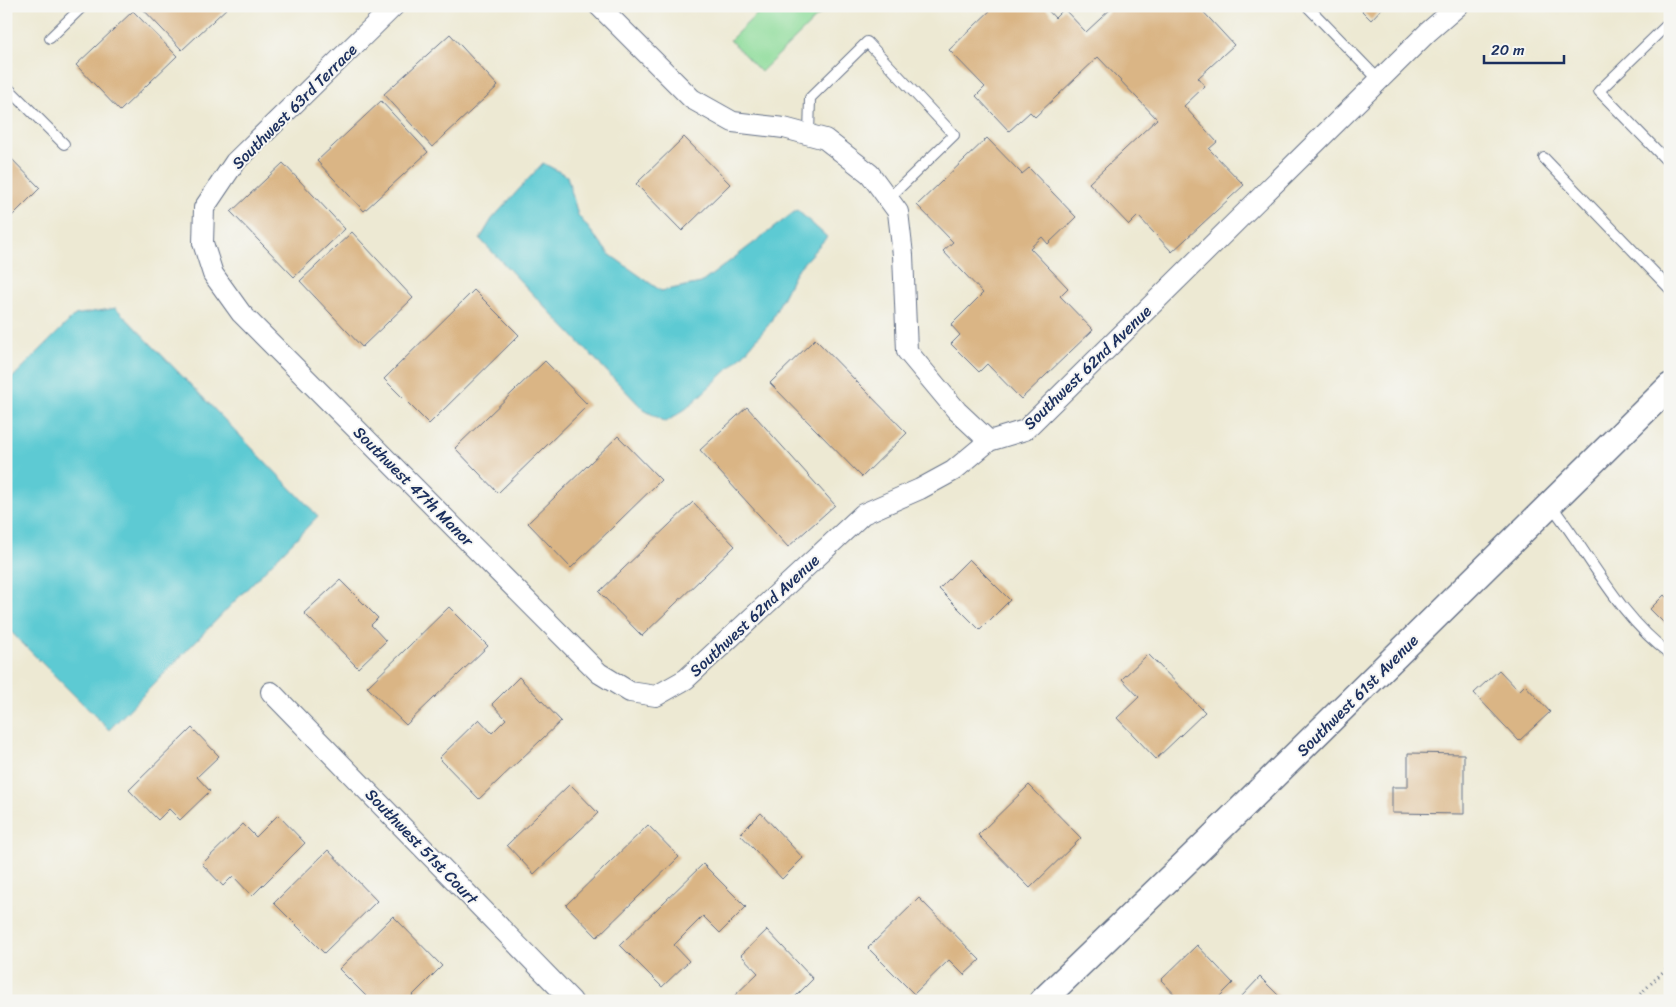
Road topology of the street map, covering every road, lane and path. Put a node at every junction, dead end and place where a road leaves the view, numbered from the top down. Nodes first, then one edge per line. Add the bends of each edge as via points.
1 (83, 6) edge
2 (394, 6) edge
3 (599, 6) edge
4 (1306, 6) edge
5 (1458, 6) edge
6 (1670, 22) edge
7 (50, 38) dead end
8 (1379, 80) junction
9 (6, 86) edge
10 (809, 134) junction
11 (64, 144) dead end
12 (1544, 158) dead end
13 (1670, 164) edge
14 (888, 199) junction
15 (203, 243) joint
16 (1670, 289) edge
17 (1670, 386) edge
18 (989, 442) junction
19 (1550, 504) junction
20 (1670, 654) edge
21 (271, 692) dead end
22 (656, 696) joint
23 (1670, 965) edge
24 (572, 1001) edge
25 (1042, 1001) edge
26 (1633, 1001) edge

1 - 7 lane
2 - 15 street, Southwest 63rd Terrace via 235,162 204,208
3 - 10 street via 692,99 733,122
4 - 8 lane
5 - 8 street, Southwest 62nd Avenue
6 - 13 lane via 1598,91
8 - 18 street, Southwest 62nd Avenue via 1025,430
9 - 11 lane
10 - 14 street via 825,138 870,174
10 - 14 lane via 810,98 867,42 954,135
12 - 16 lane
14 - 18 street via 898,212 907,351 957,411
15 - 22 street, Southwest 47th Manor via 213,274 241,313 599,673 630,692
17 - 19 street, Southwest 61st Avenue
18 - 22 street, Southwest 62nd Avenue via 953,471 863,514 686,679
19 - 20 lane via 1622,606 1658,646
19 - 25 street, Southwest 61st Avenue
21 - 24 street, Southwest 51st Court
23 - 26 path

